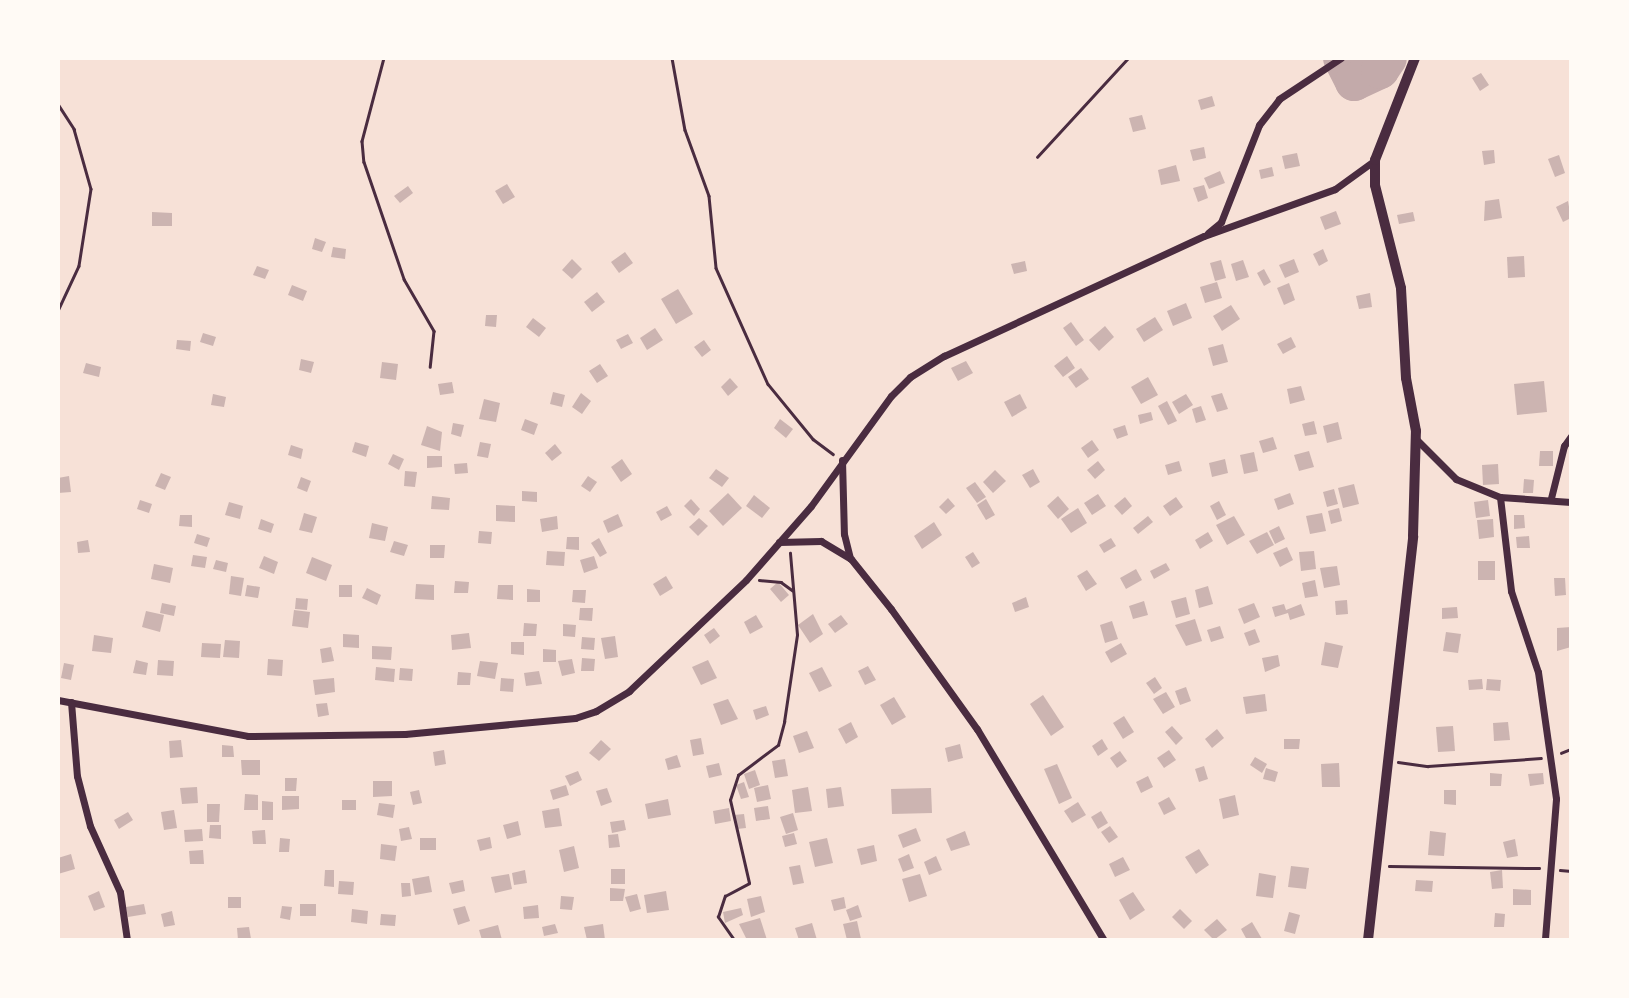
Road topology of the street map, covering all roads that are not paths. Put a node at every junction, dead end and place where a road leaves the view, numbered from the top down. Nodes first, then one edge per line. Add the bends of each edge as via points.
1 (1341, 58) edge
2 (1415, 58) edge
3 (1375, 160) junction
4 (1205, 236) junction
5 (1571, 436) edge
6 (1415, 438) junction
7 (842, 460) junction
8 (1500, 497) junction
9 (1551, 498) junction
10 (1571, 502) edge
11 (779, 542) junction
12 (850, 559) junction
13 (58, 700) edge
14 (71, 702) junction
15 (127, 940) edge
16 (1104, 940) edge
17 (1368, 940) edge
18 (1545, 940) edge

1 - 4 street via 1279,99 1265,116 1250,142 1221,222
2 - 3 main road
3 - 4 street via 1335,189
3 - 6 main road via 1375,185 1401,288
4 - 7 street via 944,356 910,377 891,396
5 - 9 street via 1564,446
6 - 8 street via 1456,479
6 - 17 main road via 1413,536
7 - 11 street
7 - 12 street via 844,534
8 - 9 street
8 - 18 street via 1511,591 1538,672 1556,799
9 - 10 street
11 - 12 street via 821,541
11 - 14 street via 746,580 629,691 575,718 405,734 248,736
12 - 16 street via 977,729
13 - 14 street
14 - 15 street via 78,776 90,826 120,891

